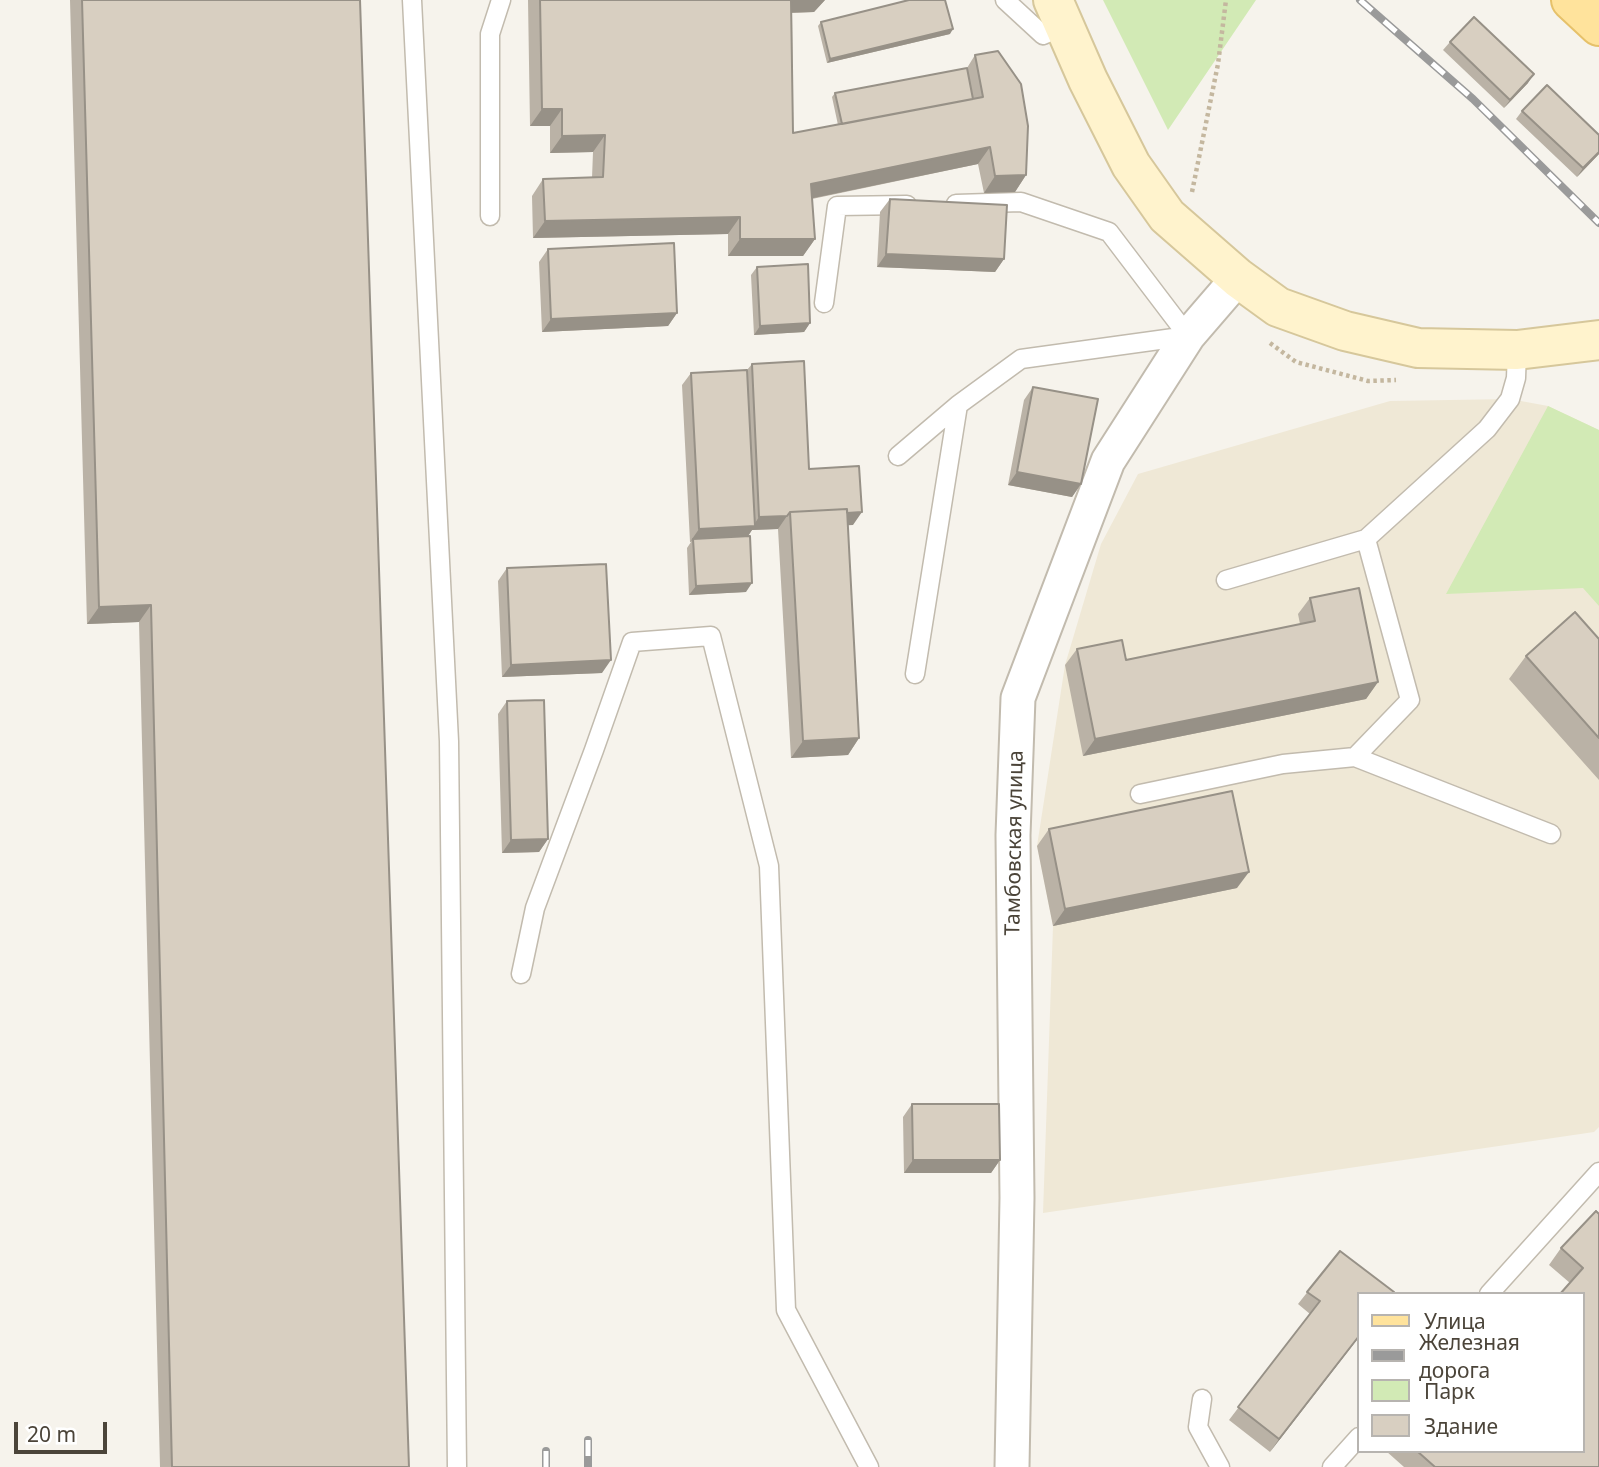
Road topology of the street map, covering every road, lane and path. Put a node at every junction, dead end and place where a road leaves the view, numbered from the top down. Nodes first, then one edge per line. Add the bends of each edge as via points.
1 (412, 0) edge
2 (501, 0) edge
3 (1005, 0) edge
4 (1226, 0) edge
5 (1571, 0) edge
6 (1059, 13) edge
7 (1599, 26) edge
8 (1191, 198) dead end
9 (490, 216) dead end
10 (1238, 278) junction
11 (824, 303) dead end
12 (1188, 336) junction
13 (1599, 340) edge
14 (1517, 350) junction
15 (958, 405) junction
16 (898, 456) dead end
17 (1366, 539) junction
18 (1226, 580) dead end
19 (915, 674) dead end
20 (1355, 757) junction
21 (1140, 794) dead end
22 (1551, 834) dead end
23 (522, 974) dead end
24 (1599, 1172) edge
25 (1491, 1292) edge
26 (1202, 1399) dead end
27 (1358, 1438) edge
28 (457, 1467) edge
29 (869, 1467) edge
30 (1012, 1467) edge
31 (1220, 1467) edge
32 (1332, 1467) edge

1 - 28 lane via 449,741
2 - 9 lane via 489,34
3 - 6 lane via 1043,36
4 - 8 path
5 - 7 main road
6 - 10 street via 1132,165 1167,216
10 - 12 street, Тамбовская улица
10 - 14 street via 1278,307 1345,331 1418,348
11 - 12 lane via 836,206 1021,202 1109,232
12 - 15 lane via 1021,359
12 - 30 street, Тамбовская улица via 1108,461 1018,698 1013,835 1017,1198
13 - 14 street
14 - 17 lane via 1510,399 1487,429
15 - 16 lane
15 - 19 lane
17 - 18 lane
17 - 20 lane via 1410,699
20 - 21 lane via 1283,764
20 - 22 lane
23 - 29 lane via 535,908 632,642 711,636 769,866 786,1310
24 - 25 lane
26 - 31 lane via 1198,1427
27 - 32 lane

